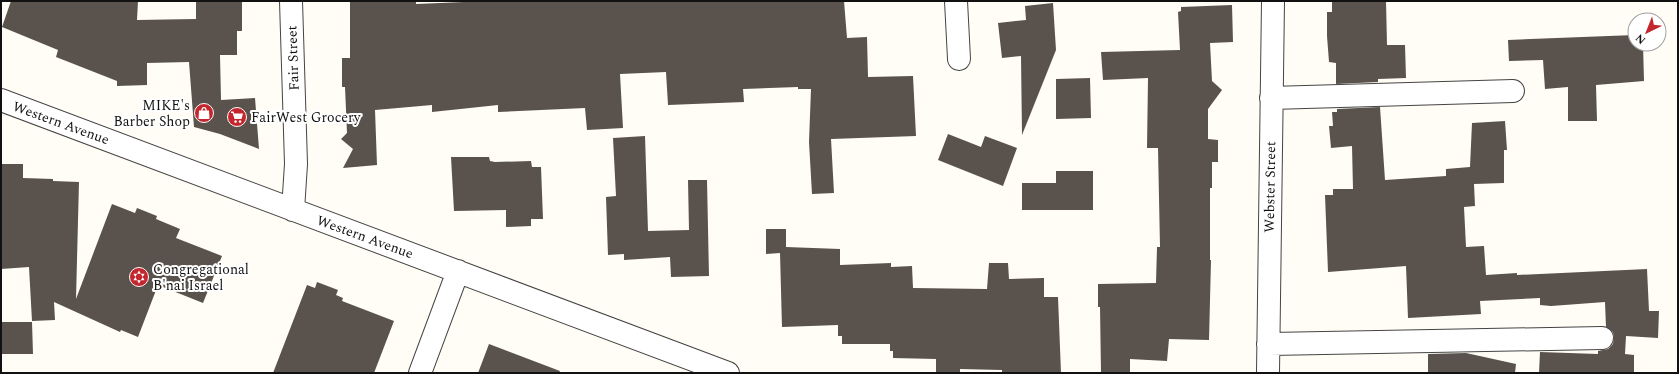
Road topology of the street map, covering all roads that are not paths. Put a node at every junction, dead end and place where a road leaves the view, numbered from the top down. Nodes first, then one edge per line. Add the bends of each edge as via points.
1 (291, 1) edge
2 (956, 1) edge
3 (1272, 1) edge
4 (959, 58) dead end
5 (1513, 91) dead end
6 (1271, 98) junction
7 (1, 100) edge
8 (293, 210) junction
9 (458, 271) junction
10 (1602, 338) dead end
11 (1268, 344) junction
12 (420, 373) edge
13 (728, 373) edge
14 (1268, 373) edge

1 - 8 street, Fair Street via 296,164
2 - 4 street
3 - 6 street, Webster Street
5 - 6 street
6 - 11 street, Webster Street
7 - 8 street, Western Avenue
8 - 9 street, Western Avenue
9 - 12 street
9 - 13 street, Western Avenue
10 - 11 street
11 - 14 street, Webster Street

